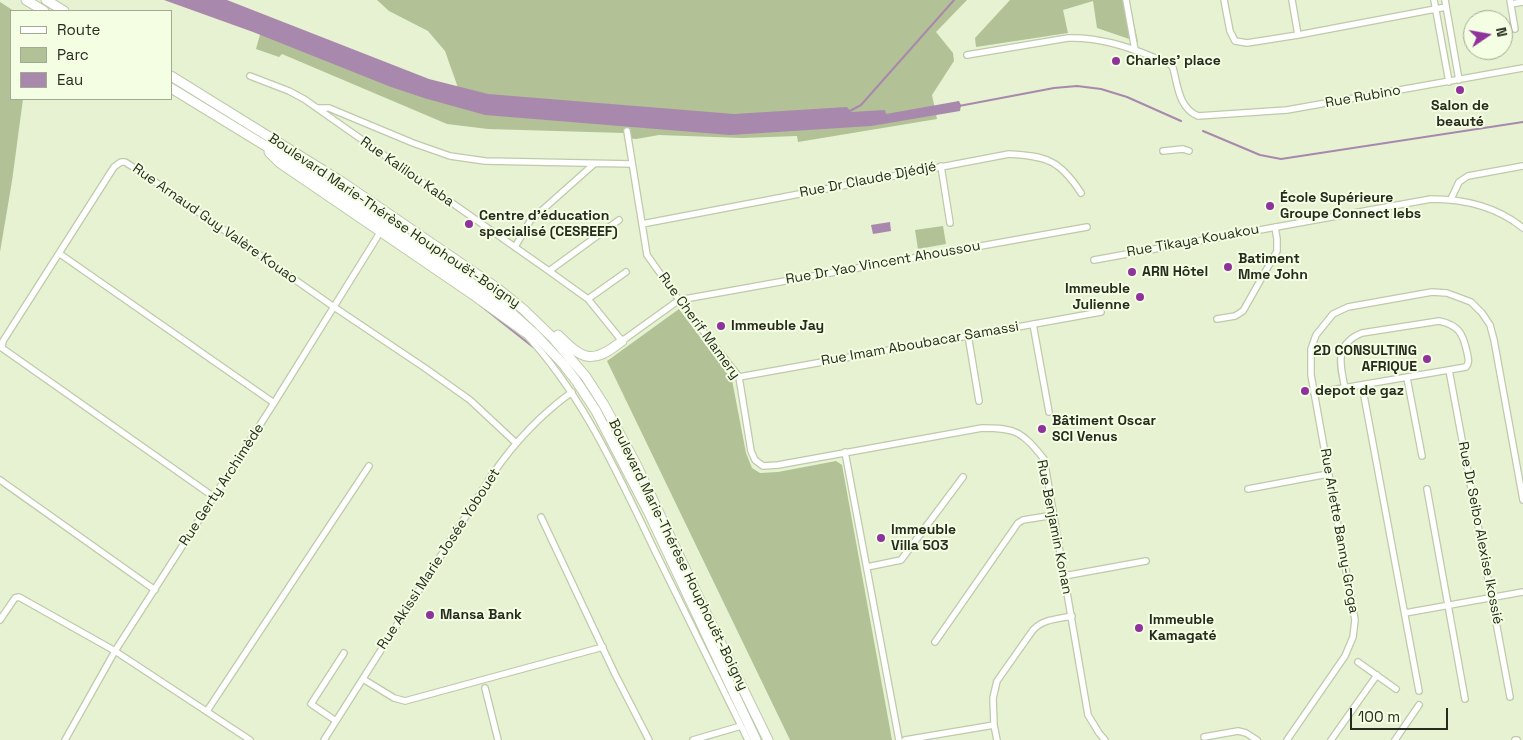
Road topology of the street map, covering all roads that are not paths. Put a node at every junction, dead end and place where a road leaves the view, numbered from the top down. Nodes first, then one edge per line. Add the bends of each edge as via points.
1 (26, 0) edge
2 (46, 0) edge
3 (1126, 0) edge
4 (1224, 0) edge
5 (1292, 0) edge
6 (1434, 0) edge
7 (1445, 0) edge
8 (1510, 2) edge
9 (1523, 2) edge
10 (1446, 7) junction
11 (1435, 9) junction
12 (42, 10) edge
13 (62, 10) edge
14 (1515, 29) dead end
15 (1298, 35) junction
16 (1135, 50) junction
17 (967, 55) dead end
18 (1523, 68) edge
19 (250, 76) dead end
20 (172, 77) edge
21 (1459, 80) junction
22 (1449, 82) junction
23 (172, 89) edge
24 (317, 108) junction
25 (627, 131) dead end
26 (258, 141) junction
27 (1163, 151) dead end
28 (1189, 151) dead end
29 (594, 164) junction
30 (632, 164) junction
31 (941, 166) junction
32 (1523, 166) edge
33 (1081, 193) dead end
34 (1451, 199) junction
35 (619, 220) dead end
36 (642, 224) junction
37 (950, 224) dead end
38 (1087, 227) dead end
39 (1275, 227) junction
40 (1523, 228) edge
41 (381, 231) junction
42 (515, 247) junction
43 (60, 254) junction
44 (1094, 260) dead end
45 (549, 270) junction
46 (626, 272) dead end
47 (588, 300) junction
48 (679, 300) junction
49 (334, 307) junction
50 (506, 308) junction
51 (523, 308) junction
52 (1101, 312) dead end
53 (1217, 319) dead end
54 (1033, 324) junction
55 (525, 332) junction
56 (968, 335) junction
57 (622, 341) junction
58 (1449, 370) junction
59 (739, 377) junction
60 (1407, 378) junction
61 (1362, 385) junction
62 (1345, 388) junction
63 (572, 392) junction
64 (1314, 393) junction
65 (979, 401) dead end
66 (274, 403) junction
67 (1049, 412) dead end
68 (516, 443) junction
69 (845, 452) junction
70 (1422, 456) dead end
71 (368, 466) dead end
72 (1328, 474) junction
73 (963, 477) dead end
74 (0, 480) edge
75 (1248, 489) dead end
76 (1427, 489) dead end
77 (214, 497) junction
78 (1523, 500) edge
79 (1054, 515) junction
80 (541, 517) dead end
81 (1146, 561) dead end
82 (867, 567) junction
83 (1064, 576) junction
84 (155, 590) junction
85 (1523, 592) edge
86 (1492, 597) junction
87 (1448, 605) junction
88 (2, 612) edge
89 (1405, 613) junction
90 (1072, 616) junction
91 (0, 620) edge
92 (935, 642) dead end
93 (603, 647) junction
94 (115, 651) junction
95 (344, 654) dead end
96 (1358, 662) dead end
97 (1377, 676) junction
98 (363, 679) junction
99 (485, 688) dead end
100 (1396, 689) dead end
101 (1419, 691) dead end
102 (1510, 697) dead end
103 (1465, 699) dead end
104 (1419, 705) dead end
105 (207, 711) junction
106 (336, 721) junction
107 (994, 725) junction
108 (741, 726) junction
109 (1204, 737) dead end
110 (64, 740) edge
111 (250, 740) edge
112 (324, 740) edge
113 (498, 740) edge
114 (649, 740) edge
115 (692, 740) edge
116 (748, 740) edge
117 (756, 740) edge
118 (768, 740) edge
119 (898, 740) edge
120 (905, 740) edge
121 (997, 740) edge
122 (1105, 740) edge
123 (1257, 740) edge
124 (1287, 740) edge
125 (1331, 740) edge
126 (1395, 740) edge

1 - 12 main road
2 - 13 main road
3 - 16 street
4 - 15 street via 1235,41 1247,43
5 - 15 street
6 - 11 street
7 - 10 street
8 - 9 street
8 - 14 street
10 - 11 street
10 - 21 street
11 - 15 street
11 - 22 street
16 - 17 street via 1098,40 1068,38
16 - 22 street, Rue Rubino via 1172,65 1183,104 1190,113 1198,116 1287,110
18 - 21 street, Rue Rubino
19 - 24 street, Rue Kalilou Kaba via 304,99
20 - 51 main road, Boulevard Marie-Thérèse Houphouët-Boigny via 342,182
21 - 22 street, Rue Rubino
23 - 26 main road, Boulevard Marie-Thérèse Houphouët-Boigny
24 - 29 street via 329,108 450,156 485,161
24 - 42 street, Rue Kalilou Kaba
25 - 30 street, Rue Cherif Mamery
26 - 41 main road via 280,163
26 - 50 main road, Boulevard Marie-Thérèse Houphouët-Boigny via 318,178
27 - 28 street
29 - 30 street
29 - 42 street via 530,222
30 - 36 street, Rue Cherif Mamery
31 - 33 street, Rue Dr Claude Djédjé via 1009,154 1042,157 1065,172
31 - 36 street, Rue Dr Claude Djédjé
31 - 37 street
32 - 34 street via 1468,176 1459,182
34 - 39 street, Rue Tikaya Kouakou via 1408,202
34 - 40 street, Rue Tikaya Kouakou via 1498,211
35 - 45 street
36 - 48 street, Rue Cherif Mamery via 647,255
38 - 48 street, Rue Dr Yao Vincent Ahoussou
39 - 44 street, Rue Tikaya Kouakou
39 - 53 street via 1277,251 1243,311
41 - 49 street, Rue Gerty Archimède
41 - 55 main road
42 - 45 street, Rue Kalilou Kaba
43 - 49 street, Rue Arnaud Guy Valère Kouao via 114,167 125,162
43 - 66 street
43 - 77 street, Rue Arnaud Guy Valère Kouao via 3,341 2,348
45 - 47 street, Rue Kalilou Kaba
46 - 47 street
47 - 57 street, Rue Kalilou Kaba
48 - 57 street
48 - 59 street, Rue Cherif Mamery
49 - 66 street, Rue Gerty Archimède
49 - 68 street via 470,400
50 - 55 street
50 - 117 main road, Boulevard Marie-Thérèse Houphouët-Boigny via 564,365 596,411 649,513
51 - 57 main road via 584,356 604,354
51 - 118 main road, Boulevard Marie-Thérèse Houphouët-Boigny via 572,359 604,405 652,496
52 - 54 street, Rue Imam Aboubacar Samassi
54 - 56 street, Rue Imam Aboubacar Samassi
54 - 67 street
55 - 63 street
56 - 59 street, Rue Imam Aboubacar Samassi
56 - 65 street
58 - 60 street
58 - 62 street via 1466,367 1469,362 1464,336 1445,322 1362,334 1354,336 1341,352
58 - 86 street, Rue Dr Seibo Alexise Ikossié
59 - 69 street, Rue Cherif Mamery via 751,451 759,464 778,465
60 - 61 street
60 - 70 street
61 - 62 street
61 - 89 street
62 - 64 street
63 - 68 street, Rue Akissi Marie Josée Yobouet via 550,408
63 - 108 street via 616,471
64 - 72 street, Rue Arlette Banny-Groga
64 - 78 street, Rue Arlette Banny-Groga via 1311,350 1316,335 1333,314 1348,307 1432,292 1447,293 1471,302 1490,326 1494,340
66 - 77 street, Rue Gerty Archimède
68 - 98 street, Rue Akissi Marie Josée Yobouet via 492,475
69 - 79 street, Rue Benjamin Konan via 982,428 1005,428 1023,436 1044,459
69 - 82 street
71 - 105 street
72 - 75 street
72 - 124 street, Rue Arlette Banny-Groga via 1355,620 1353,636 1345,656
73 - 82 street via 901,560
74 - 84 street
76 - 87 street
77 - 84 street, Rue Gerty Archimède
79 - 83 street, Rue Benjamin Konan
79 - 92 street via 1023,520 1018,524
80 - 93 street
81 - 83 street
82 - 119 street
83 - 90 street, Rue Benjamin Konan
84 - 94 street, Rue Gerty Archimède
85 - 86 street
86 - 87 street
86 - 102 street, Rue Dr Seibo Alexise Ikossié
87 - 89 street
87 - 103 street
88 - 91 street
88 - 94 street via 19,597
89 - 101 street
90 - 107 street via 1044,622 1033,630 997,681 992,698
90 - 122 street, Rue Benjamin Konan via 1088,715
93 - 98 street via 406,701 394,698
93 - 114 street
94 - 105 street
94 - 110 street, Rue Gerty Archimède
95 - 106 street via 311,704
96 - 97 street
97 - 100 street
97 - 125 street
98 - 106 street, Rue Akissi Marie Josée Yobouet
99 - 113 street
104 - 126 street
105 - 111 street
106 - 112 street, Rue Akissi Marie Josée Yobouet
107 - 120 street
107 - 121 street
108 - 115 street
108 - 116 street
109 - 123 street via 1238,731

